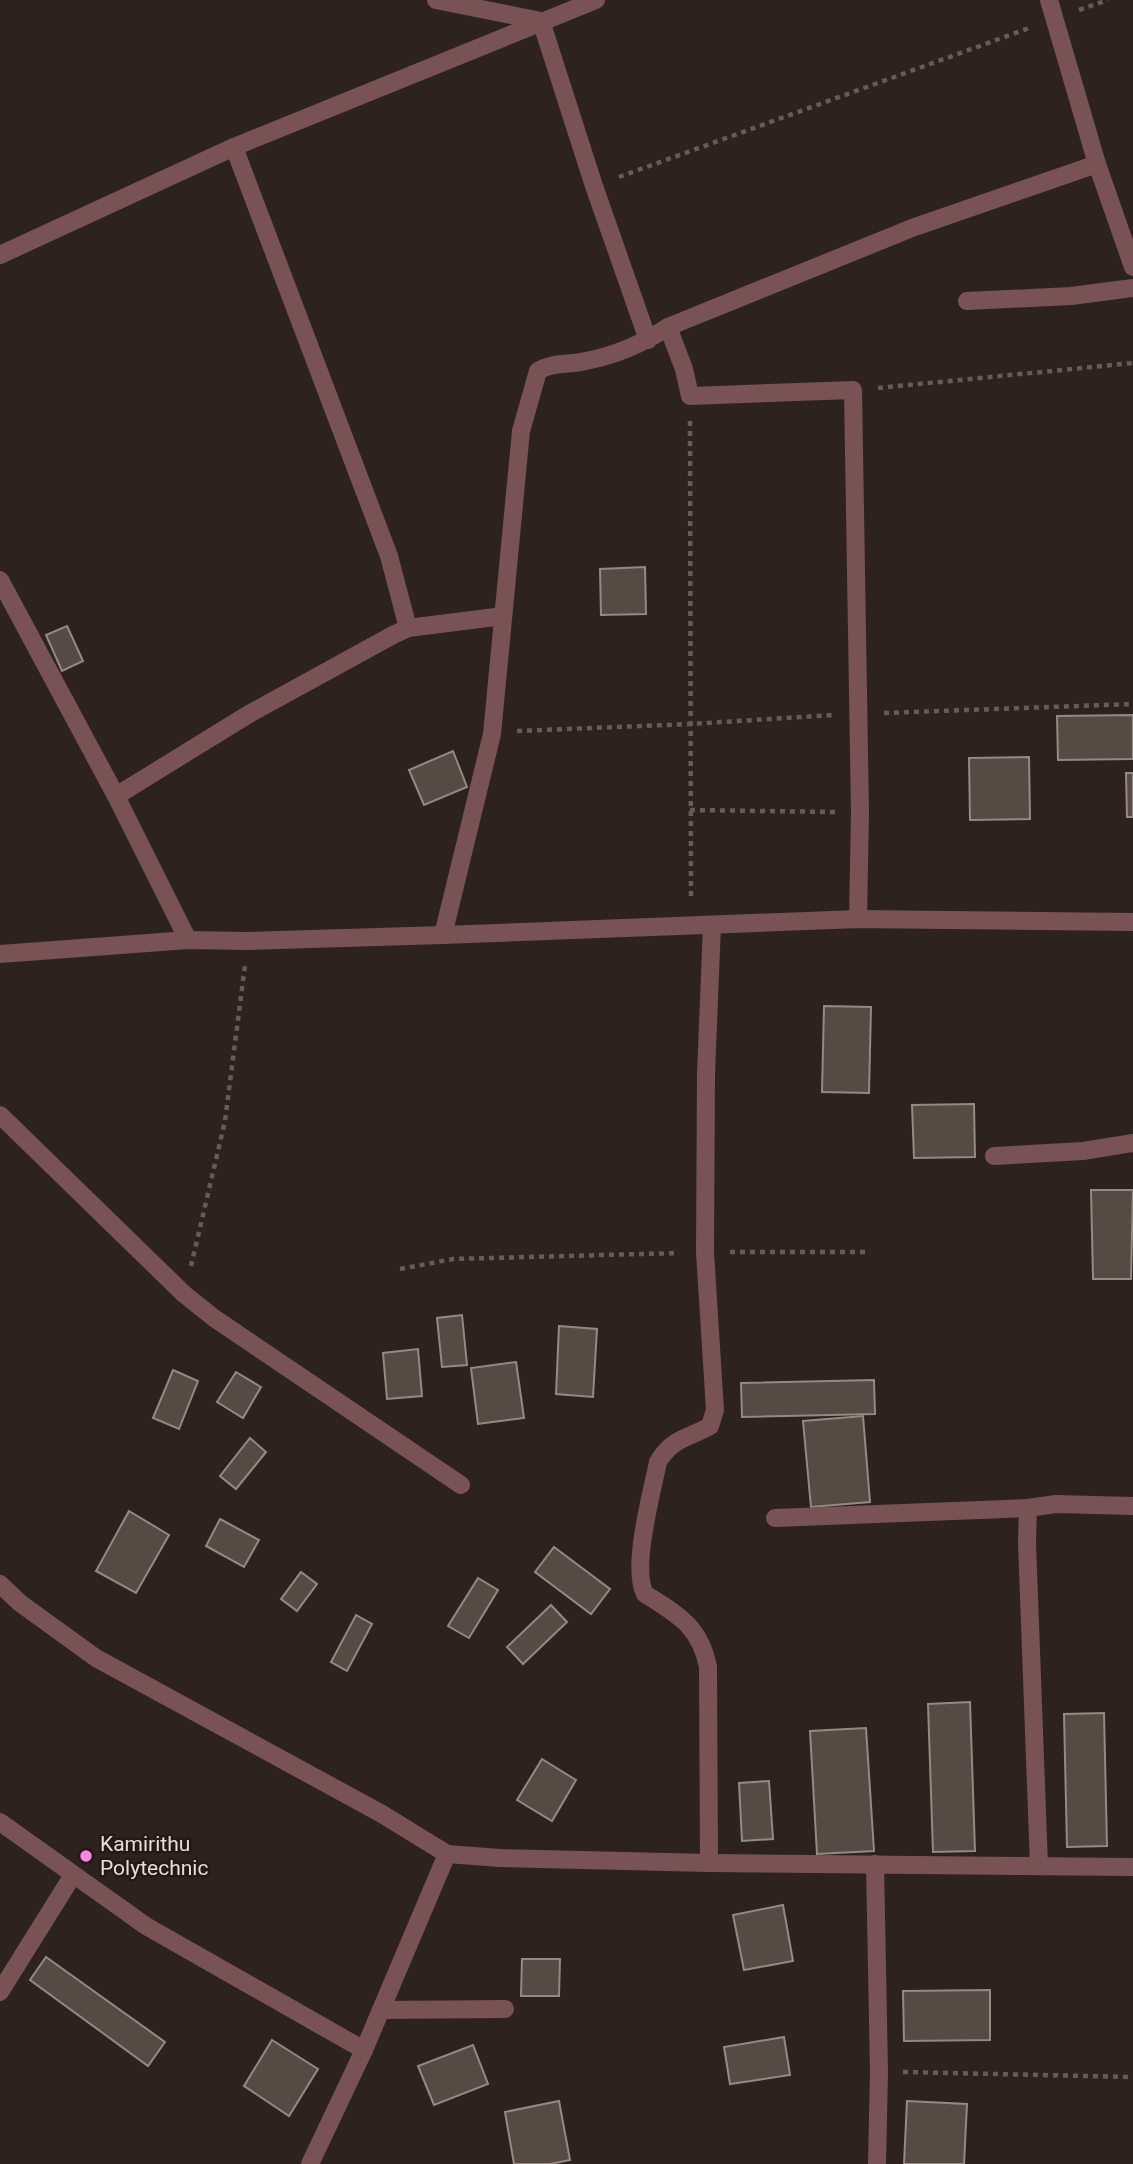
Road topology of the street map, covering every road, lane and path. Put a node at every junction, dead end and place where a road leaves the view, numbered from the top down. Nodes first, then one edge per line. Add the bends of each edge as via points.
1 (436, 0) edge
2 (596, 0) edge
3 (1049, 0) edge
4 (1108, 0) edge
5 (1056, 18) junction
6 (541, 21) junction
7 (234, 147) junction
8 (1097, 164) junction
9 (594, 186) junction
10 (0, 255) edge
11 (1133, 267) edge
12 (1133, 288) edge
13 (967, 301) dead end
14 (668, 327) junction
15 (648, 340) junction
16 (1133, 363) edge
17 (853, 390) junction
18 (690, 396) junction
19 (0, 580) edge
20 (503, 616) junction
21 (408, 628) junction
22 (1133, 704) edge
23 (858, 714) junction
24 (691, 724) junction
25 (492, 734) junction
26 (116, 796) junction
27 (690, 810) junction
28 (860, 813) junction
29 (858, 919) junction
30 (1133, 922) edge
31 (692, 924) junction
32 (712, 925) junction
33 (443, 935) junction
34 (188, 940) junction
35 (247, 941) junction
36 (0, 954) edge
37 (0, 1115) edge
38 (1133, 1143) edge
39 (994, 1156) dead end
40 (705, 1252) junction
41 (869, 1252) dead end
42 (400, 1269) dead end
43 (184, 1294) junction
44 (461, 1485) dead end
45 (1133, 1506) edge
46 (1028, 1508) junction
47 (775, 1518) dead end
48 (0, 1584) edge
49 (0, 1822) edge
50 (447, 1854) junction
51 (709, 1863) junction
52 (875, 1864) junction
53 (1039, 1866) junction
54 (1133, 1867) edge
55 (73, 1875) junction
56 (0, 1992) edge
57 (505, 2009) dead end
58 (381, 2010) junction
59 (364, 2050) junction
60 (879, 2072) junction
61 (1133, 2077) edge
62 (310, 2164) edge
63 (877, 2164) edge

1 - 6 street
2 - 6 street
3 - 5 street
4 - 5 path
5 - 8 street
5 - 9 path
6 - 7 street
6 - 9 street
7 - 10 street
7 - 21 street via 389,556
8 - 11 street
8 - 14 street via 912,228
9 - 15 street
12 - 13 street
14 - 15 street
14 - 18 street
15 - 20 street via 626,351 538,371 521,431
16 - 17 path
17 - 18 street
17 - 23 street
18 - 24 path
19 - 26 street
20 - 21 street
20 - 25 street
21 - 26 street via 249,714
22 - 23 path
23 - 24 path
23 - 28 street
24 - 25 path
24 - 27 path
25 - 33 street
26 - 34 street
27 - 28 path
27 - 31 path
28 - 29 street
29 - 30 street
29 - 32 street
31 - 32 street
31 - 33 street
32 - 40 street
33 - 35 street
34 - 35 street
34 - 36 street
35 - 43 path via 225,1121
37 - 43 street
38 - 39 street
40 - 41 path
40 - 42 path via 453,1259
40 - 51 street via 715,1410 710,1426 682,1437 658,1462 640,1576 645,1594 692,1628 702,1641 708,1667
43 - 44 street
45 - 46 street
46 - 47 street
46 - 53 street
48 - 50 street via 96,1658
49 - 55 street
50 - 51 street
50 - 58 street
51 - 52 street
52 - 53 street
52 - 60 street
53 - 54 street
55 - 56 street
55 - 59 street via 146,1926
57 - 58 street
58 - 59 street
59 - 62 street
60 - 61 path
60 - 63 street

